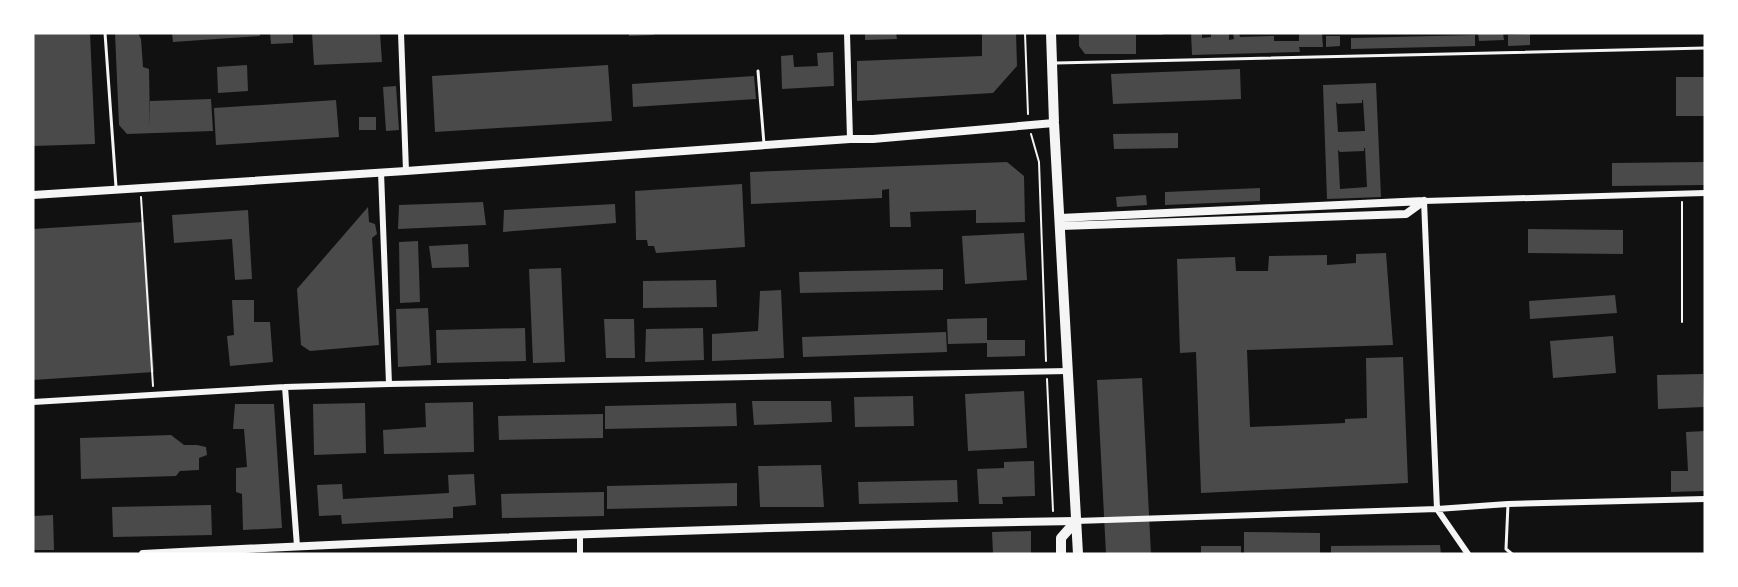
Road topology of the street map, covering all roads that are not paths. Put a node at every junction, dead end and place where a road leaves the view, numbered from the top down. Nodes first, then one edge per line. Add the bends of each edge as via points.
1 (105, 33) edge
2 (401, 33) edge
3 (847, 33) edge
4 (1051, 33) edge
5 (1705, 48) edge
6 (1052, 63) junction
7 (758, 71) dead end
8 (1054, 123) junction
9 (850, 139) junction
10 (764, 145) junction
11 (406, 171) junction
12 (381, 172) junction
13 (116, 189) junction
14 (1705, 193) edge
15 (33, 195) edge
16 (1424, 201) junction
17 (1060, 222) junction
18 (1068, 371) junction
19 (388, 384) junction
20 (285, 387) junction
21 (33, 402) edge
22 (1705, 499) edge
23 (1508, 504) junction
24 (1437, 508) junction
25 (1076, 521) junction
26 (580, 535) junction
27 (297, 546) junction
28 (143, 554) edge
29 (580, 554) edge
30 (1061, 554) edge
31 (1078, 554) edge
32 (1468, 554) edge
33 (1512, 554) edge

1 - 13 lane
2 - 11 street
3 - 9 street
4 - 6 main road
5 - 6 lane
6 - 8 main road
7 - 10 lane
8 - 9 street
8 - 17 main road
9 - 10 street
10 - 11 street
11 - 12 street
12 - 13 street
12 - 19 street
13 - 15 street
14 - 16 street
16 - 17 street via 1406,214
16 - 24 street
17 - 18 main road
18 - 19 street
18 - 25 main road
19 - 20 street
20 - 21 street
20 - 27 street
22 - 23 street
23 - 24 street
23 - 33 lane via 1506,549
24 - 25 street
24 - 32 street
25 - 26 street
25 - 30 main road via 1061,538
25 - 31 main road
26 - 27 street
26 - 29 street
27 - 28 street

